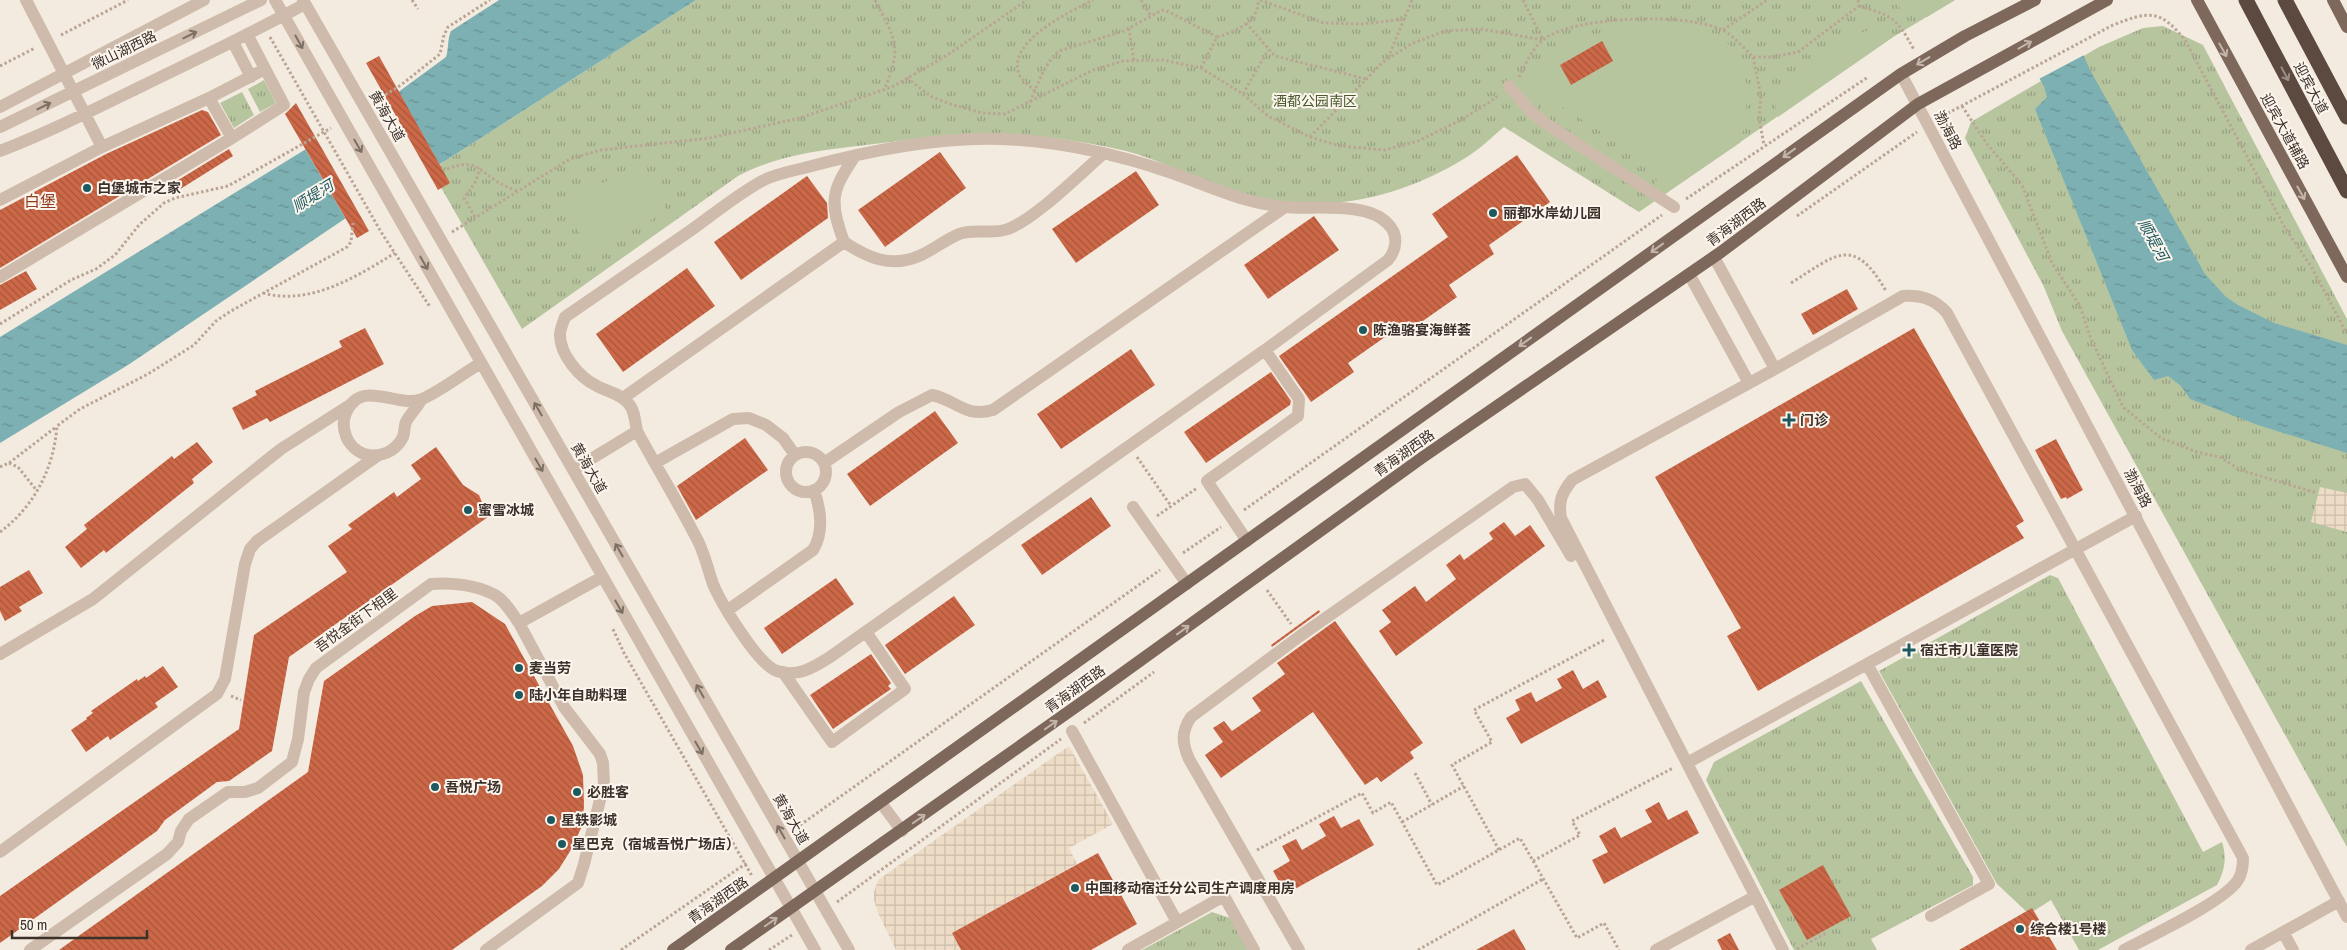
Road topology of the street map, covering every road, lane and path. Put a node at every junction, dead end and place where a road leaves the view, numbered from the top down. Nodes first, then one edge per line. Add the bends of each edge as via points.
1 (26, 0) edge
2 (128, 0) edge
3 (204, 0) edge
4 (261, 0) edge
5 (276, 0) edge
6 (412, 0) edge
7 (490, 0) edge
8 (874, 0) edge
9 (1027, 0) edge
10 (1093, 0) edge
11 (1142, 0) edge
12 (1259, 0) edge
13 (1412, 0) edge
14 (1523, 0) edge
15 (1767, 0) edge
16 (1858, 0) edge
17 (2035, 0) edge
18 (2197, 0) edge
19 (2246, 0) edge
20 (2285, 0) edge
21 (2333, 0) edge
22 (304, 2) edge
23 (2104, 2) edge
24 (1859, 6) junction
25 (418, 9) dead end
26 (284, 16) junction
27 (1151, 16) junction
28 (1403, 19) junction
29 (1246, 23) junction
30 (2347, 27) edge
31 (1129, 28) junction
32 (1722, 30) junction
33 (268, 33) dead end
34 (248, 34) junction
35 (1217, 36) junction
36 (1543, 40) junction
37 (48, 41) junction
38 (233, 42) junction
39 (1922, 45) dead end
40 (1268, 50) junction
41 (1914, 50) junction
42 (1906, 55) dead end
43 (1753, 57) junction
44 (1387, 59) junction
45 (1134, 61) junction
46 (1920, 62) junction
47 (0, 66) edge
48 (1201, 68) junction
49 (265, 69) junction
50 (1876, 72) dead end
51 (64, 73) junction
52 (1900, 74) junction
53 (251, 77) junction
54 (907, 78) junction
55 (1366, 79) junction
56 (1509, 86) junction
57 (884, 90) junction
58 (74, 91) junction
59 (1035, 91) junction
60 (1242, 94) junction
61 (209, 98) junction
62 (1030, 102) junction
63 (369, 104) dead end
64 (1918, 104) junction
65 (1962, 106) junction
66 (0, 107) edge
67 (85, 113) junction
68 (2347, 116) edge
69 (337, 124) dead end
70 (1928, 124) junction
71 (0, 127) edge
72 (1310, 137) junction
73 (232, 138) junction
74 (1764, 145) junction
75 (102, 147) junction
76 (0, 151) edge
77 (1103, 154) junction
78 (855, 156) junction
79 (480, 168) junction
80 (447, 169) dead end
81 (518, 191) junction
82 (2347, 191) edge
83 (0, 200) edge
84 (1285, 207) junction
85 (1674, 207) junction
86 (475, 217) junction
87 (1793, 219) dead end
88 (352, 223) dead end
89 (382, 232) dead end
90 (440, 239) junction
91 (844, 242) junction
92 (395, 253) dead end
93 (1714, 257) junction
94 (1689, 274) junction
95 (0, 277) edge
96 (2347, 277) edge
97 (1791, 283) dead end
98 (262, 293) junction
99 (1892, 302) junction
100 (0, 324) edge
101 (2347, 334) edge
102 (1265, 350) junction
103 (481, 363) junction
104 (1775, 369) junction
105 (1749, 383) junction
106 (623, 398) junction
107 (420, 400) junction
108 (353, 403) junction
109 (57, 426) junction
110 (637, 431) junction
111 (1129, 446) junction
112 (795, 455) junction
113 (378, 456) junction
114 (9, 463) junction
115 (655, 463) junction
116 (824, 463) junction
117 (0, 467) edge
118 (573, 470) junction
119 (1207, 481) junction
120 (37, 490) junction
121 (814, 490) junction
122 (2317, 493) dead end
123 (1171, 506) junction
124 (1133, 507) dead end
125 (2136, 516) junction
126 (1232, 518) junction
127 (1145, 524) junction
128 (0, 532) edge
129 (1247, 541) junction
130 (2075, 550) junction
131 (1171, 562) junction
132 (602, 577) junction
133 (1186, 584) junction
134 (1274, 584) dead end
135 (1267, 590) junction
136 (1259, 595) dead end
137 (728, 610) junction
138 (519, 623) junction
139 (866, 632) junction
140 (1613, 635) junction
141 (1300, 636) junction
142 (0, 654) edge
143 (1867, 664) junction
144 (1158, 669) dead end
145 (783, 672) junction
146 (1072, 731) junction
147 (1684, 763) junction
148 (1415, 773) dead end
149 (1464, 786) junction
150 (881, 803) junction
151 (1432, 805) junction
152 (1402, 822) junction
153 (902, 831) junction
154 (784, 837) junction
155 (1499, 850) junction
156 (0, 852) edge
157 (759, 854) junction
158 (1245, 856) junction
159 (1533, 861) junction
160 (798, 862) junction
161 (773, 879) junction
162 (1543, 879) junction
163 (815, 892) junction
164 (1752, 898) junction
165 (2339, 901) junction
166 (791, 909) junction
167 (826, 910) junction
168 (1931, 916) dead end
169 (2347, 917) edge
170 (1177, 922) junction
171 (802, 928) junction
172 (1828, 932) dead end
173 (2283, 932) junction
174 (676, 949) edge
175 (30, 950) edge
176 (486, 950) edge
177 (621, 950) edge
178 (731, 950) edge
179 (770, 950) edge
180 (815, 950) edge
181 (849, 950) edge
182 (1128, 950) edge
183 (1254, 950) edge
184 (1299, 950) edge
185 (1418, 950) edge
186 (1618, 950) edge
187 (1656, 950) edge
188 (1779, 950) edge
189 (1784, 950) edge
190 (1794, 950) edge
191 (2124, 950) edge
192 (2251, 950) edge
193 (2293, 950) edge

1 - 37 street
2 - 37 path
3 - 51 street, 微山湖西路
58 -> 4 street, 微山湖西路
5 - 26 street
6 - 25 path
7 - 63 path via 448,27 440,54 401,85
8 - 57 path via 894,35 895,57
9 - 54 path via 950,54
10 - 59 path via 1052,22 1026,45 1017,64 1020,75
11 - 27 path
12 - 28 path via 1324,23 1363,24
12 - 29 path via 1259,8
13 - 28 path
14 - 36 path
15 - 32 path
16 - 24 path
17 -> 46 main road, 青海湖西路
18 -> 96 main road, 迎宾大道辅路
19 -> 82 highway, 迎宾大道
20 - 68 highway, 迎宾大道
21 - 30 main road
22 - 26 street
22 - 90 street, 黄海大道
64 -> 23 main road, 青海湖西路
24 - 41 path via 1887,14 1901,26
24 - 43 path via 1798,52
26 - 34 street
26 -> 103 street
27 - 31 path
27 - 35 path via 1162,10 1169,12
28 - 44 path
29 - 35 path via 1239,29
29 - 40 path
31 - 45 path
31 - 59 path via 1059,51 1051,58
32 - 36 path via 1696,20 1650,18 1566,29
32 - 43 path
33 - 89 path
34 - 38 street
34 - 49 street
35 - 48 path
36 - 44 path via 1481,28 1445,31 1412,44
36 - 56 path
37 - 47 path
37 - 51 street
38 - 53 street
38 - 67 street
39 - 41 path
40 - 55 path via 1275,56
40 - 60 path
41 - 42 path
41 - 46 path
43 - 74 path via 1761,96 1759,118
44 - 55 path
45 - 48 path via 1163,60
45 - 62 path via 1093,70
46 - 52 main road, 青海湖西路
48 - 60 path
49 - 53 street
49 - 73 street via 284,105
50 - 74 path
51 - 58 street
51 - 66 street, 微山湖西路
52 - 64 street, 渤海路
52 -> 129 main road, 青海湖西路
53 - 61 street
54 - 57 path
54 - 62 path via 932,97 982,113 1005,114
55 - 72 path
56 - 72 path via 1460,121 1418,141 1385,150 1340,146
56 - 85 street via 1545,123
57 - 81 path via 800,118 710,138 601,150 570,159
58 - 67 street
71 -> 58 street, 微山湖西路
59 - 62 path
60 - 72 path via 1268,116
61 - 73 street
61 - 75 street
64 - 70 street, 渤海路
64 - 93 main road, 青海湖西路
65 - 70 path
65 - 101 path via 2113,25 2154,15 2172,24 2185,40 2284,226
65 - 122 path via 1987,144 2022,185 2052,263 2080,306 2091,339 2123,407 2161,438 2220,457 2240,470
67 - 75 street
67 - 76 street
69 - 100 path via 228,186 166,202 139,225 115,255
70 - 87 path
70 - 125 street, 渤海路
73 - 95 street
74 - 85 path
75 - 83 street
77 - 78 street via 1021,141 964,140
77 - 84 street via 1170,172 1254,204
77 - 91 street via 1024,222 1006,230 968,231 918,257 896,262 874,260
78 - 91 street via 836,188 834,203
78 - 106 street via 764,180 565,317 560,336 567,357 581,375
79 - 80 path via 468,163
79 - 81 path via 496,181
79 - 86 path via 476,181 464,198
81 - 86 path
84 - 102 street via 1356,209 1374,215 1387,222 1395,237 1396,250 1388,260
84 - 116 street via 993,410 980,414 965,411 932,394 899,412
85 - 126 path
86 - 90 path
88 - 98 path via 351,242 347,247
118 -> 90 street, 黄海大道
91 - 106 street
92 - 98 path via 362,274 313,293 276,296
93 - 94 main road, 青海湖西路
93 - 104 street
94 - 105 street
153 -> 94 main road, 青海湖西路 via 1423,457
97 - 99 path via 1832,257 1852,255 1873,269
98 - 109 path via 216,320 194,345 148,374 80,409
99 - 104 street
99 - 130 street via 1903,296 1915,296 1940,304 1947,313
102 - 111 street
102 - 119 street via 1299,399 1298,416
103 - 107 street
103 -> 132 street
104 - 105 street
105 - 147 street via 1572,480 1560,496 1561,518
106 - 110 street via 633,412
107 - 108 street via 392,400 375,394
107 - 113 street via 405,423 399,443
108 - 113 street via 344,420 345,435 357,450
108 - 142 street via 281,449 93,599
109 - 114 path
109 - 120 path via 50,466
110 - 115 street
110 - 118 street
111 - 123 path
111 - 139 street
112 - 115 street via 783,438 766,425 749,418 733,419
112 - 116 street via 801,452 815,454
112 - 121 street via 788,466 788,478 795,488 808,492
113 - 156 street via 269,531 250,549 225,680 217,694
114 - 117 path
114 - 120 path via 18,467
115 - 137 street via 699,543 713,583
116 - 121 street via 826,476 820,487
154 -> 118 street, 黄海大道
119 - 123 path
119 - 126 street
120 - 128 path via 14,521
121 - 137 street via 820,528 813,550
123 - 127 path
124 - 127 street
125 - 130 street
125 - 165 street, 渤海路
126 - 129 street
126 - 131 path
127 - 131 street
129 - 133 main road, 青海湖西路
130 - 143 street
130 - 191 street via 2243,858 2239,879 2225,895
131 - 133 street
131 - 154 path
132 - 138 street
132 -> 157 street
133 - 150 main road, 青海湖西路
134 - 135 path
135 - 136 path
135 - 141 path
137 - 145 street via 756,654 766,665
138 - 175 street, 吾悦金街下相里 via 494,594 468,586 431,584 316,668 304,692 292,762 258,788 228,792 218,797 188,819 178,842 167,854
138 - 176 street, 吾悦金街下相里 via 564,707 600,754 604,784 578,883
139 - 145 street via 815,667 800,673
139 - 145 street via 905,689 832,742
140 - 141 street via 1568,550 1525,484 1513,486
140 - 147 street
140 - 149 path via 1474,710 1492,742 1452,764
141 - 158 street via 1191,717 1185,725 1182,737 1189,759
143 - 147 street
143 - 168 street via 1989,884
144 - 146 path
146 - 167 path
146 - 170 street
147 - 159 path via 1572,821 1580,835
147 - 164 street
147 - 189 street
148 - 151 path
149 - 151 path
149 - 155 path
150 - 153 street
150 - 160 main road, 青海湖西路
151 - 152 path
152 - 155 path via 1437,885
152 - 158 path via 1391,802 1373,813 1362,793
153 - 163 main road, 青海湖西路
154 - 160 street, 黄海大道
155 - 159 path via 1520,838
157 - 161 street
157 - 177 path
158 - 184 street
159 - 162 path
160 - 161 main road, 青海湖西路
160 - 163 street, 黄海大道
161 - 166 street
161 - 174 main road, 青海湖西路
162 - 185 path
162 - 186 path via 1577,938 1604,923
163 - 166 main road, 青海湖西路
163 - 167 street, 黄海大道
164 - 187 street
164 - 188 street
165 - 169 street, 渤海路
165 - 173 street
166 - 171 street
178 -> 166 main road, 青海湖西路
167 - 181 street, 黄海大道
170 - 182 street
170 - 183 street via 1224,896
171 - 179 path
171 - 180 street
172 - 190 path
173 - 192 street
173 - 193 street

